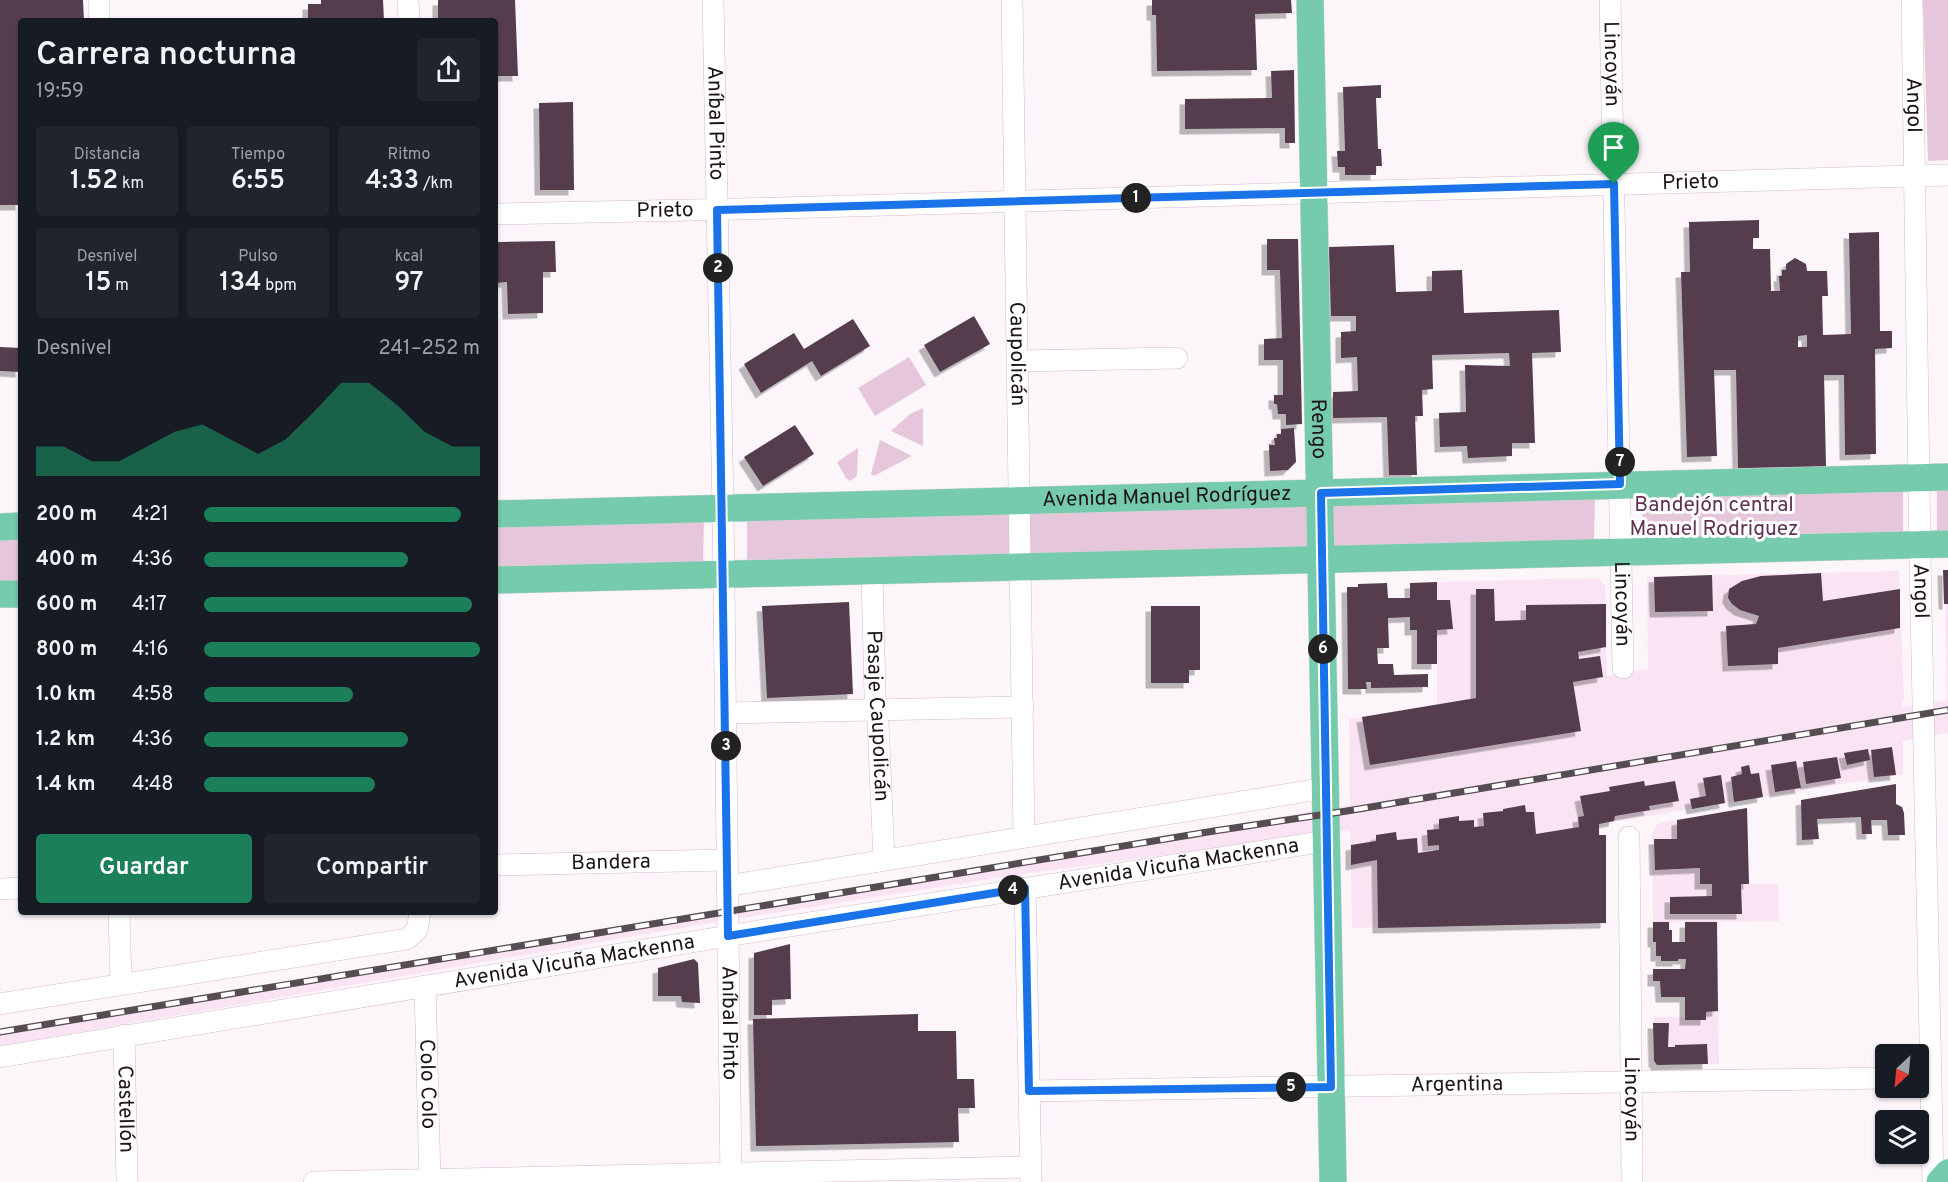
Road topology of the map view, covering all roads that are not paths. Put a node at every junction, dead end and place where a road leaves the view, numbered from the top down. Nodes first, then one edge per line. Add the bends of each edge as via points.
1 (99, 0) edge
2 (408, 0) edge
3 (713, 0) edge
4 (1012, 0) edge
5 (1310, 0) edge
6 (1610, 0) edge
7 (1912, 0) edge
8 (99, 18) edge
9 (409, 18) edge
10 (1948, 175) edge
11 (1915, 176) junction
12 (1614, 184) junction
13 (1314, 193) junction
14 (1015, 201) junction
15 (717, 210) junction
16 (498, 214) edge
17 (1177, 358) dead end
18 (1017, 361) junction
19 (1920, 477) junction
20 (1948, 477) edge
21 (1620, 484) junction
22 (1321, 493) junction
23 (1019, 501) junction
24 (723, 508) junction
25 (498, 514) edge
26 (18, 526) edge
27 (0, 527) edge
28 (1948, 544) edge
29 (1920, 545) junction
30 (1621, 553) junction
31 (1322, 560) junction
32 (1020, 569) junction
33 (872, 572) junction
34 (724, 575) junction
35 (498, 580) edge
36 (0, 594) edge
37 (18, 594) edge
38 (1623, 668) dead end
39 (1023, 706) junction
40 (877, 710) junction
41 (725, 713) junction
42 (1326, 788) junction
43 (1024, 837) junction
44 (1629, 837) dead end
45 (1326, 841) junction
46 (727, 860) junction
47 (884, 860) junction
48 (498, 865) edge
49 (728, 886) junction
50 (0, 888) edge
51 (18, 888) edge
52 (1025, 888) junction
53 (119, 915) edge
54 (419, 921) edge
55 (728, 936) junction
56 (121, 984) junction
57 (425, 986) junction
58 (0, 1004) edge
59 (124, 1035) junction
60 (0, 1058) edge
61 (1875, 1078) edge
62 (1933, 1078) edge
63 (1631, 1082) junction
64 (1331, 1087) junction
65 (1029, 1091) junction
66 (1948, 1173) edge
67 (1031, 1174) edge
68 (731, 1177) edge
69 (430, 1180) edge
70 (127, 1182) edge
71 (314, 1182) edge
72 (1333, 1182) edge
73 (1632, 1182) edge
74 (1933, 1182) edge
75 (1940, 1182) edge

1 - 8 street
2 - 9 street
3 - 15 street, Aníbal Pinto
4 - 14 street, Caupolicán
5 - 13 main road, Rengo
6 - 12 street, Lincoyán
7 - 11 street, Angol
10 - 11 street, Prieto
11 - 12 street, Prieto
11 - 19 street, Angol
12 - 13 street, Prieto
12 - 21 street, Lincoyán
13 - 14 street, Prieto
13 - 22 main road, Rengo
14 - 15 street, Prieto
14 - 18 street, Caupolicán
15 - 16 street, Prieto
15 - 24 street, Aníbal Pinto
17 - 18 street
18 - 23 street, Caupolicán
19 - 20 main road, Avenida Manuel Rodríguez
19 - 21 main road, Avenida Manuel Rodríguez
19 - 29 street, Angol
21 - 22 main road, Avenida Manuel Rodríguez
21 - 30 street, Lincoyán
22 - 23 main road, Avenida Manuel Rodríguez
22 - 31 main road, Rengo
23 - 24 main road, Avenida Manuel Rodríguez
23 - 32 street, Caupolicán
24 - 25 main road, Avenida Manuel Rodríguez
24 - 34 street, Aníbal Pinto
26 - 27 main road
28 - 29 main road
29 - 30 main road
29 - 62 street, Angol
30 - 31 main road
30 - 38 street, Lincoyán
31 - 32 main road
31 - 42 main road, Rengo
32 - 33 main road
32 - 39 street, Caupolicán
33 - 34 main road
33 - 40 street, Pasaje Caupolicán
34 - 35 main road
34 - 41 street, Aníbal Pinto
36 - 37 main road
39 - 40 street
39 - 43 street, Caupolicán
40 - 41 street
40 - 47 street, Pasaje Caupolicán
41 - 46 street, Aníbal Pinto
42 - 43 street
42 - 45 main road, Rengo
43 - 47 street
44 - 63 street, Lincoyán
45 - 52 street, Avenida Vicuña Mackenna
45 - 64 main road, Rengo
46 - 48 street, Bandera
46 - 49 street, Aníbal Pinto
47 - 49 street
49 - 55 street, Aníbal Pinto
50 - 51 street
52 - 55 street, Avenida Vicuña Mackenna
52 - 65 street
53 - 56 street
54 - 56 street via 407,939
55 - 57 street, Avenida Vicuña Mackenna
55 - 68 street, Aníbal Pinto
56 - 58 street
57 - 59 street, Avenida Vicuña Mackenna
57 - 69 street, Colo Colo
59 - 60 street, Avenida Vicuña Mackenna
59 - 70 street, Castellón
61 - 63 street, Argentina
62 - 74 street, Angol
63 - 64 street, Argentina
63 - 73 street, Lincoyán
64 - 65 street, Argentina
64 - 72 main road, Rengo
65 - 67 street
66 - 75 main road
67 - 68 street
68 - 69 street
69 - 71 street

